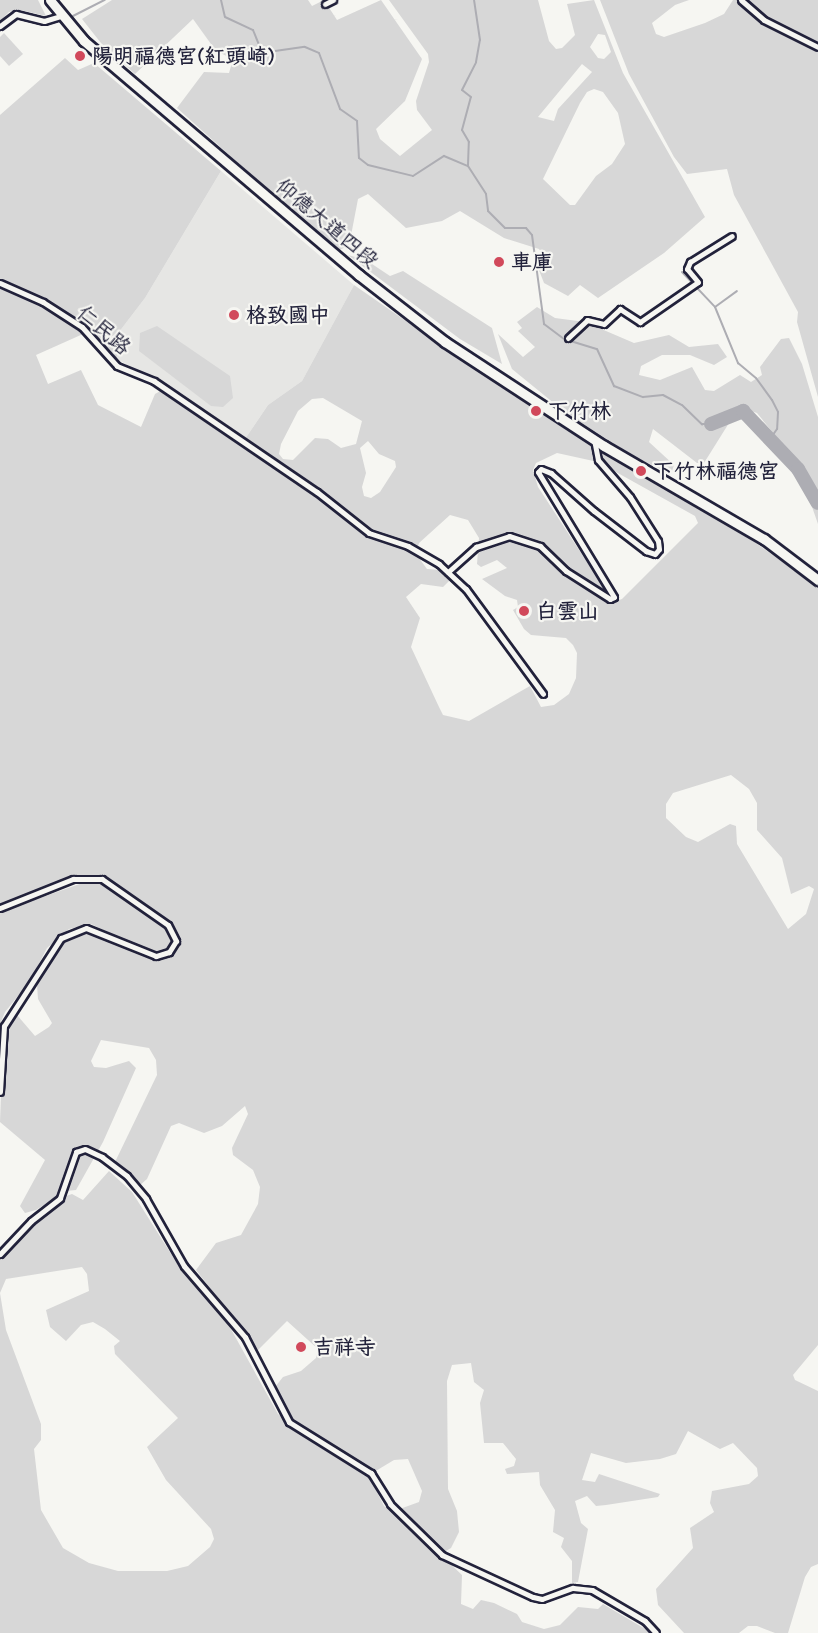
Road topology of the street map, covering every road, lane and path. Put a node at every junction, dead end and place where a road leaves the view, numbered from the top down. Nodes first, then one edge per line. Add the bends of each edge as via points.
1 (50, 0) edge
2 (333, 0) edge
3 (741, 0) edge
4 (325, 4) dead end
5 (60, 16) junction
6 (0, 26) edge
7 (818, 48) edge
8 (732, 236) dead end
9 (0, 283) edge
10 (568, 338) dead end
11 (594, 439) junction
12 (448, 572) junction
13 (818, 580) edge
14 (543, 694) dead end
15 (0, 908) edge
16 (0, 1092) edge
17 (0, 1254) edge
18 (656, 1633) edge

1 - 5 main road, 仰德大道四段
2 - 4 street
3 - 7 street via 764,20
5 - 6 street via 44,21 16,14
5 - 11 main road, 仰德大道四段 via 84,41 367,281 445,342
8 - 10 street via 690,262 687,269 698,282 640,322 620,309 604,324 587,320
9 - 12 street, 仁民路 via 43,302 82,327 117,366 154,381 317,492 369,533 408,546
11 - 12 street via 598,460 630,497 658,541 655,554 594,511 551,473 541,469 538,475 614,597 609,599 566,571 540,546 509,536 476,548
11 - 13 main road, 仰德大道四段 via 764,539
12 - 14 street, 仁民路 via 470,594
15 - 16 street via 73,879 102,879 168,925 176,941 169,952 156,956 86,928 61,938 4,1026
17 - 18 street via 60,1198 76,1152 90,1151 127,1176 146,1199 184,1266 245,1337 289,1422 371,1473 390,1504 449,1561 542,1599 573,1587 592,1590

